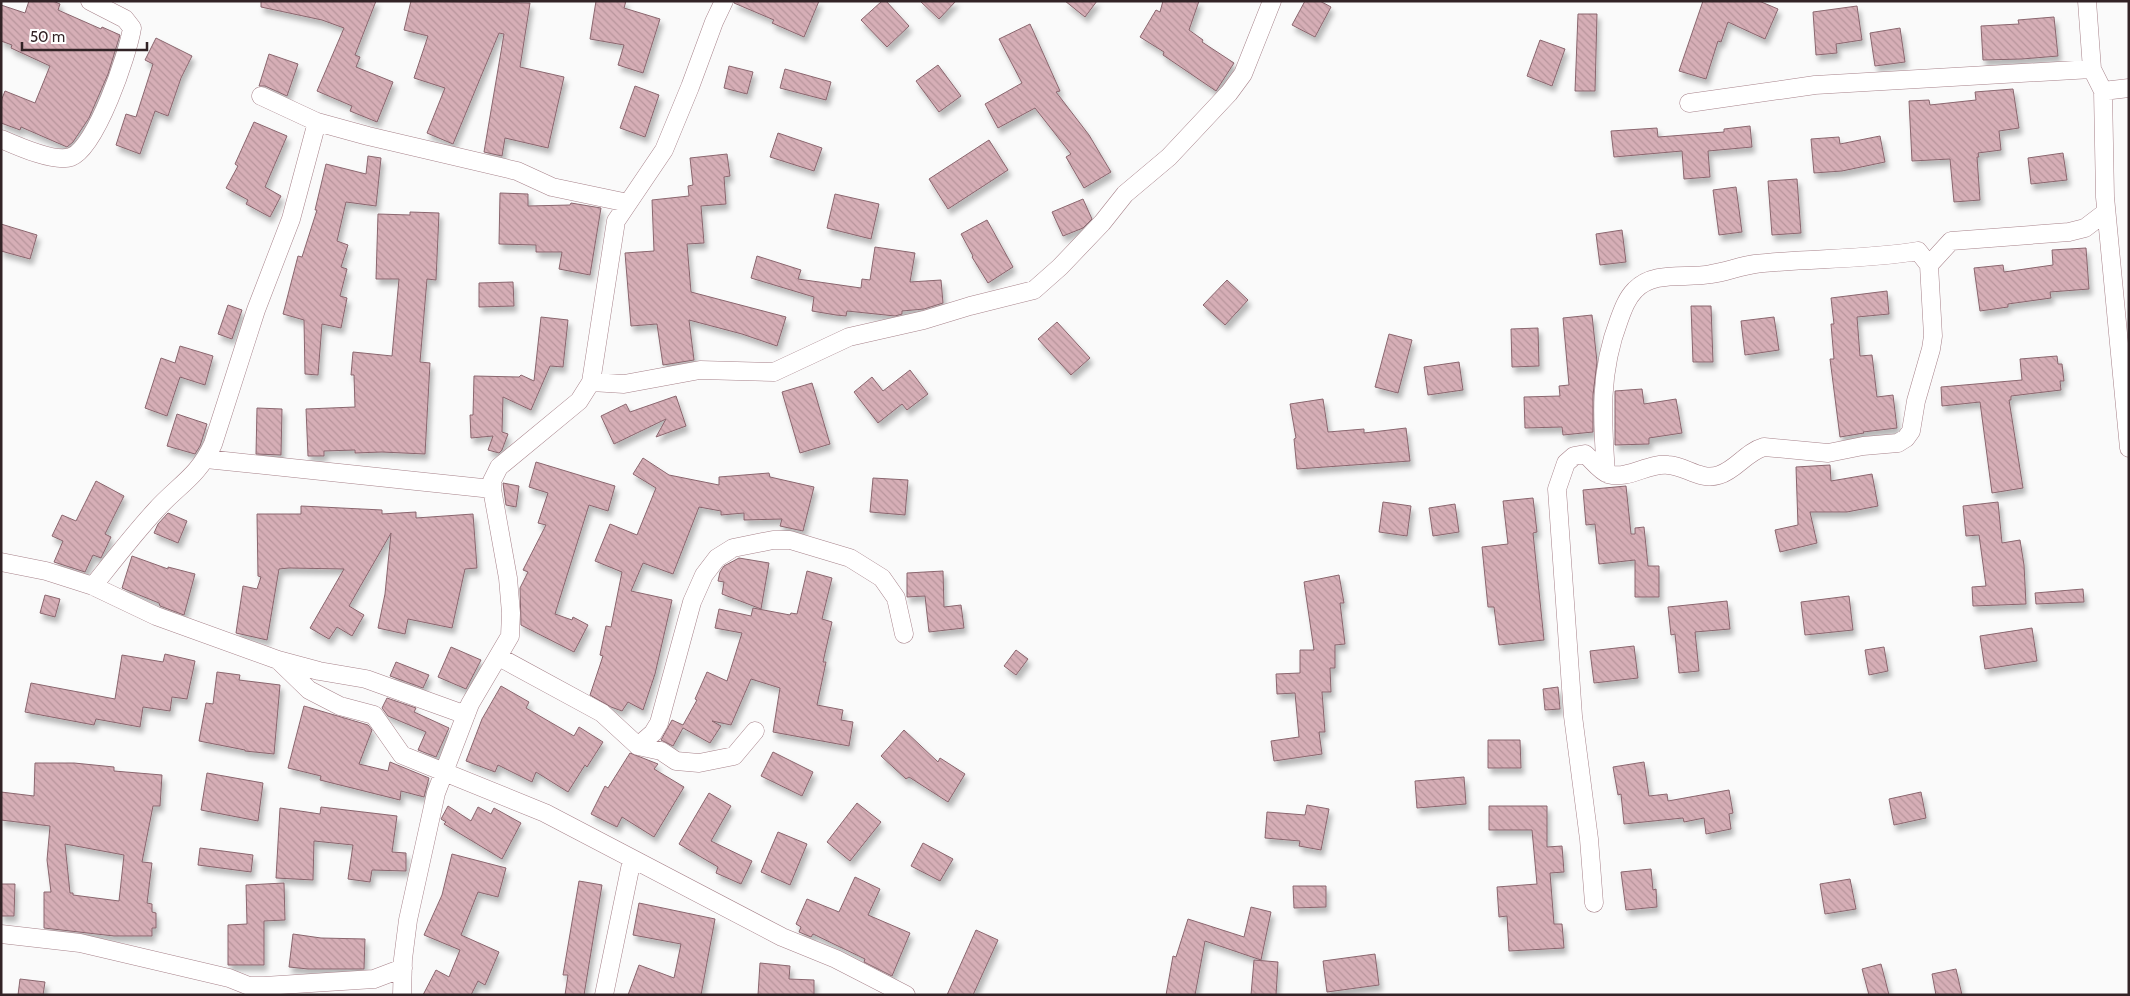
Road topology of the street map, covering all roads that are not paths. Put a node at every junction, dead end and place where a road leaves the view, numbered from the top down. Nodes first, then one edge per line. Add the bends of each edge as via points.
1 (90, 1) edge
2 (724, 1) edge
3 (1272, 1) edge
4 (2087, 1) edge
5 (2092, 69) junction
6 (2129, 88) edge
7 (2103, 91) junction
8 (261, 96) dead end
9 (1689, 103) dead end
10 (317, 122) junction
11 (1, 139) edge
12 (628, 203) junction
13 (2106, 212) junction
14 (1929, 265) junction
15 (591, 382) junction
16 (2129, 448) edge
17 (206, 459) junction
18 (1606, 473) junction
19 (492, 489) junction
20 (1, 562) edge
21 (93, 586) junction
22 (904, 634) dead end
23 (499, 657) junction
24 (278, 660) junction
25 (466, 715) junction
26 (755, 731) dead end
27 (638, 746) junction
28 (445, 771) junction
29 (632, 858) junction
30 (1594, 903) dead end
31 (1, 934) edge
32 (403, 968) junction
33 (402, 995) edge
34 (604, 995) edge
35 (906, 995) edge

1 - 11 street via 125,19 132,28 129,46 108,102 86,144 71,157 50,157
2 - 12 street via 664,150
3 - 15 street via 1243,74 1229,94 1169,157 1125,194 1102,223 1034,290 849,337 774,372 700,370 624,384
4 - 5 street
5 - 7 street
5 - 9 street via 1816,85
6 - 7 street
7 - 13 street
8 - 10 street
10 - 12 street via 517,171 552,187
10 - 17 street via 291,220 256,310
12 - 15 street via 616,221
13 - 14 street via 2085,228 2070,232 1951,241
13 - 16 street
14 - 18 street via 1933,336 1911,430 1906,438 1898,443 1828,453 1764,447 1721,475 1707,478 1670,465 1620,476
14 - 18 street via 1918,251 1754,264 1714,274 1662,277 1644,282 1626,302 1610,344 1602,391
15 - 19 street via 579,401 499,467
17 - 19 street
17 - 21 street via 192,477 156,510
18 - 30 street via 1586,454 1574,456 1566,463 1558,489 1573,716
19 - 23 street via 504,550 511,613 510,636
20 - 21 street via 46,571
21 - 24 street via 156,616
22 - 27 street via 896,598 882,578 850,558 790,540 733,548 717,558 704,575 690,611 658,723 653,734
23 - 25 street
23 - 27 street via 602,713
24 - 25 street via 366,679
24 - 28 street via 310,690 340,706 374,715 402,754
25 - 28 street
26 - 27 street via 734,756 699,763 676,761 660,751
28 - 29 street via 545,813
28 - 32 street via 436,793 408,920
29 - 34 street
29 - 35 street via 782,936
31 - 32 street via 80,943 222,976 249,986 374,978
32 - 33 street

